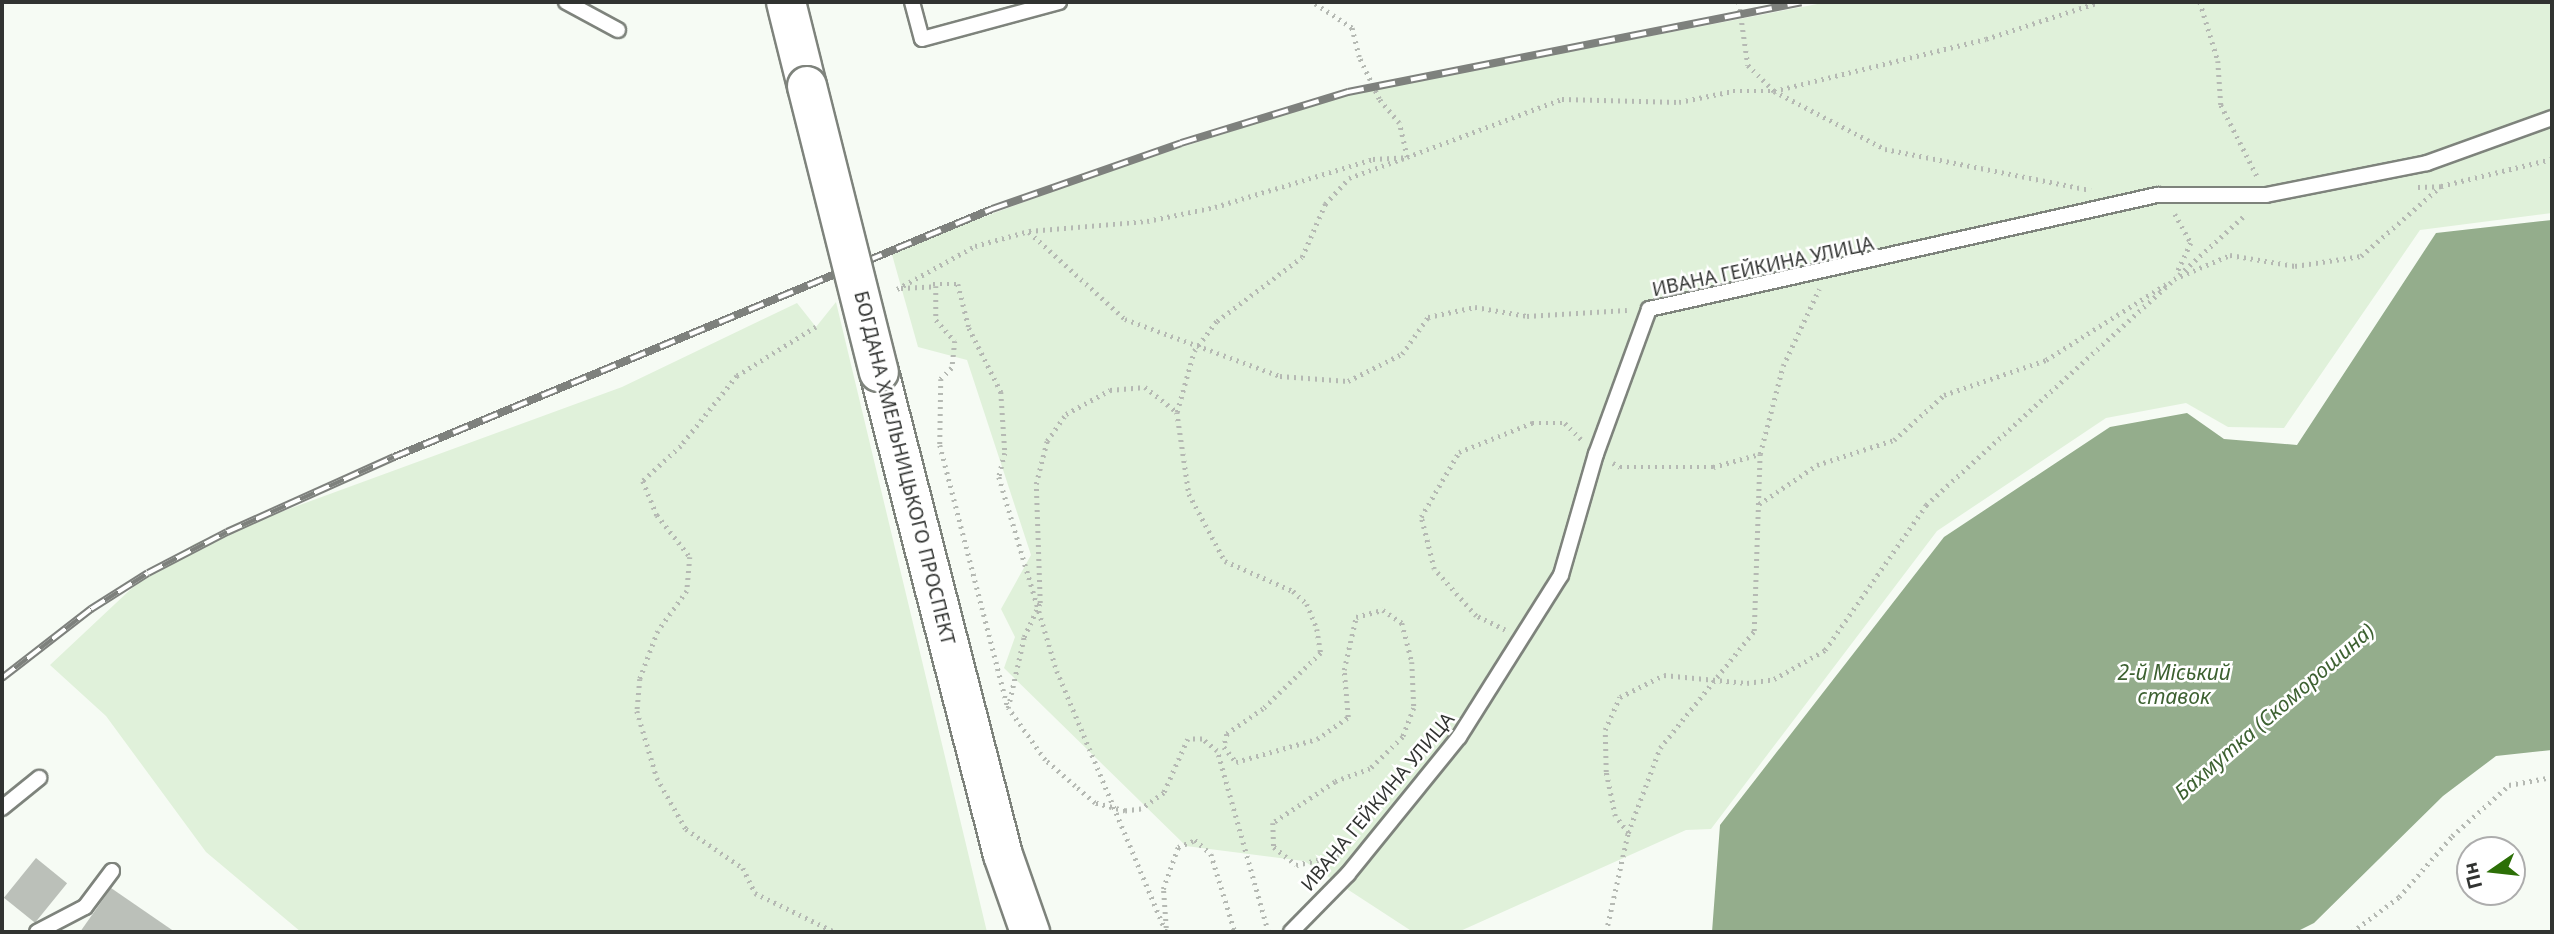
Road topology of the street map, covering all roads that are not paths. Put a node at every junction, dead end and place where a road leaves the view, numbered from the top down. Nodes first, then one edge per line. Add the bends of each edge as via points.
1 (566, 2) edge
2 (786, 2) edge
3 (912, 2) edge
4 (1059, 2) edge
5 (618, 30) dead end
6 (2552, 118) edge
7 (38, 778) dead end
8 (2, 808) edge
9 (112, 871) dead end
10 (1023, 925) edge
11 (37, 932) edge
12 (1291, 932) edge

1 - 5 lane
2 - 10 main road, БОГДАНА ХМЕЛЬНИЦЬКОГО ПРОСПЕКТ, bridge
3 - 4 lane via 922,38
6 - 12 lane, ИВАНА ГЕЙКИНА УЛИЦА via 2427,163 2266,195 2157,195 1649,309 1596,454 1560,575 1459,737 1370,846
7 - 8 lane
9 - 11 lane via 85,907

